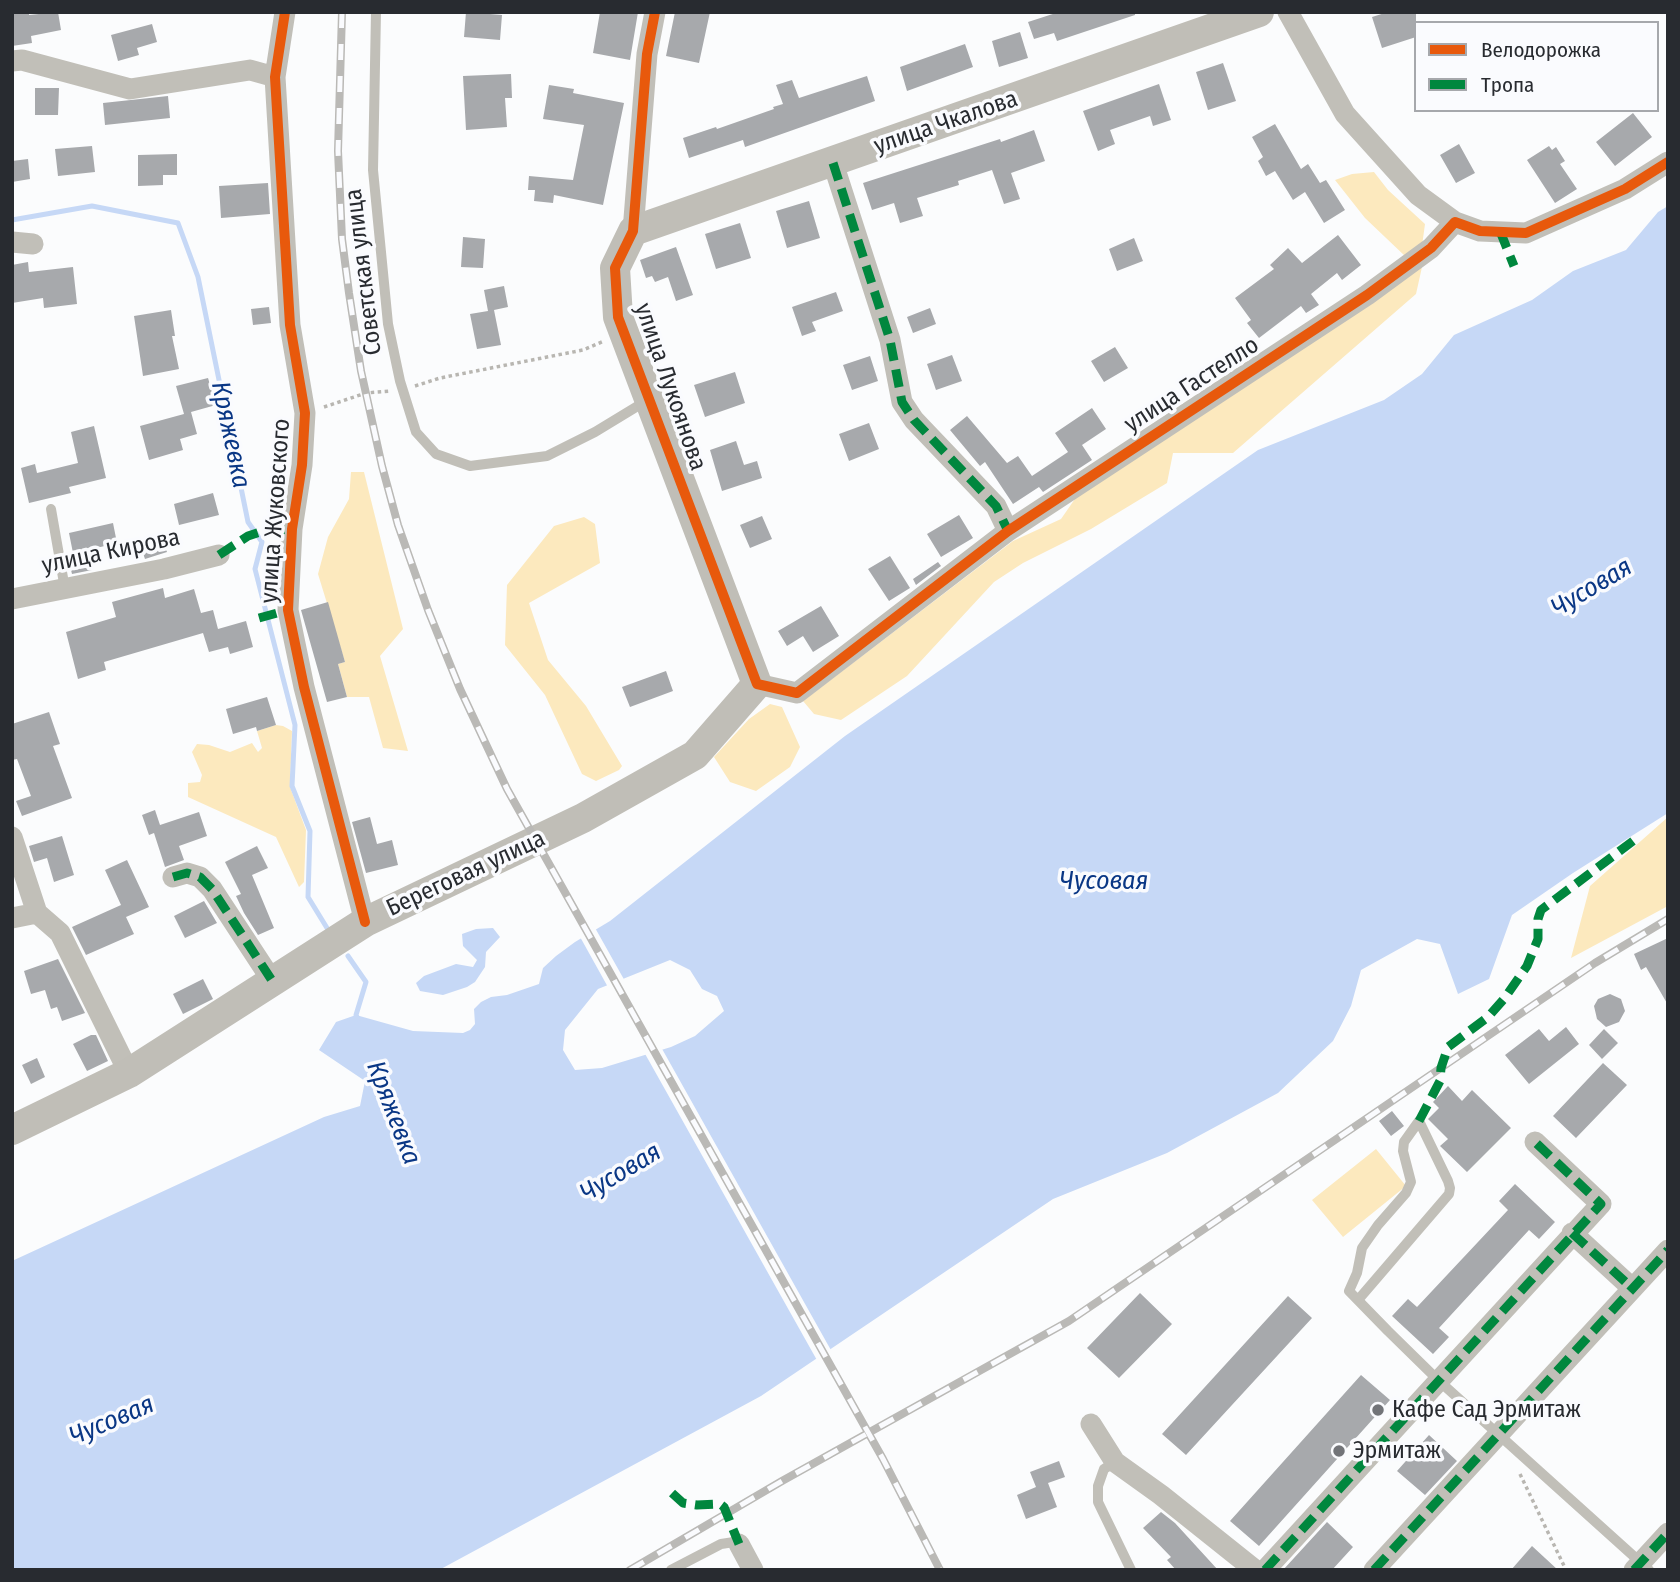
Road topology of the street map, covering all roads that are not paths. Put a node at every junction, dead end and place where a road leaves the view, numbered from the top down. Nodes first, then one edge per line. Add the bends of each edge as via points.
1 (285, 12) edge
2 (376, 12) edge
3 (655, 12) edge
4 (1259, 12) edge
5 (1288, 12) edge
6 (12, 61) edge
7 (275, 77) junction
8 (1668, 162) edge
9 (833, 163) junction
10 (1455, 222) junction
11 (633, 231) junction
12 (649, 399) junction
13 (51, 509) dead end
14 (1008, 531) junction
15 (219, 555) dead end
16 (65, 589) junction
17 (12, 599) edge
18 (757, 684) junction
19 (12, 837) edge
20 (173, 877) dead end
21 (37, 913) junction
22 (12, 918) edge
23 (365, 922) junction
24 (273, 982) junction
25 (129, 1073) junction
26 (12, 1130) edge
27 (1535, 1142) dead end
28 (1573, 1233) junction
29 (1668, 1250) edge
30 (1632, 1288) junction
31 (1358, 1300) junction
32 (1438, 1380) junction
33 (1091, 1424) dead end
34 (1499, 1434) junction
35 (1115, 1462) junction
36 (1668, 1533) edge
37 (739, 1544) joint
38 (1642, 1567) edge
39 (1255, 1569) edge
40 (671, 1570) edge
41 (753, 1570) edge
42 (1131, 1570) edge
43 (1374, 1570) edge

1 - 7 street, улица Жуковского
2 - 12 lane, Советская улица via 373,170 387,324 416,432 436,454 470,466 547,456
3 - 11 street, улица Лукоянова via 647,54
4 - 9 street, улица Чкалова
5 - 10 street via 1345,114 1418,195
6 - 7 street via 130,89 250,70
7 - 23 street, улица Жуковского via 290,325 305,413 288,610
8 - 10 street via 1625,189 1527,233 1480,230
9 - 11 street, улица Чкалова
9 - 14 street via 890,340 902,402 996,506
10 - 14 street, улица Гастелло via 1431,248 1367,295
11 - 12 street, улица Лукоянова via 615,268 618,317
12 - 18 street, улица Лукоянова
13 - 16 lane
14 - 18 street, улица Гастелло via 797,693
15 - 16 street, улица Кирова
16 - 17 street, улица Кирова
18 - 23 street, Береговая улица via 695,755 583,818
19 - 21 street
20 - 24 street via 187,873 200,877 212,889
21 - 22 street
21 - 25 street via 60,933
23 - 24 street, Береговая улица
24 - 25 street, Береговая улица
25 - 26 street, Береговая улица
27 - 28 street via 1601,1204
28 - 30 street
28 - 32 street
29 - 30 street
30 - 34 street
31 - 31 lane via 1448,1194 1448,1181 1419,1121 1404,1142 1411,1182 1362,1248 1349,1291
31 - 32 lane
32 - 34 lane
32 - 39 street
33 - 35 street
34 - 38 lane
34 - 43 street
35 - 39 street
35 - 42 lane via 1104,1469 1098,1502
36 - 38 street
37 - 40 lane via 721,1544
37 - 41 street

